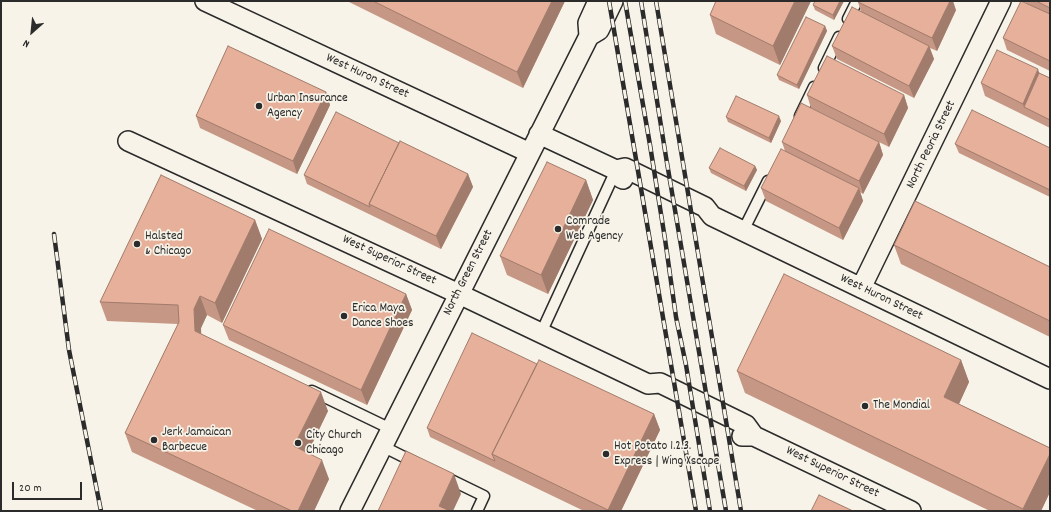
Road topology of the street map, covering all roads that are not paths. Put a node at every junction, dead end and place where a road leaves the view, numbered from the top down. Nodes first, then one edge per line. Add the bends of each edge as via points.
1 (205, 1) edge
2 (598, 1) edge
3 (613, 1) edge
4 (857, 1) edge
5 (1001, 1) edge
6 (589, 36) junction
7 (795, 126) edge
8 (539, 134) junction
9 (128, 141) dead end
10 (530, 153) junction
11 (616, 170) junction
12 (771, 175) edge
13 (743, 231) junction
14 (862, 288) junction
15 (459, 294) junction
16 (541, 333) junction
17 (1050, 379) edge
18 (300, 386) edge
19 (391, 429) junction
20 (382, 446) junction
21 (350, 511) edge
22 (477, 511) edge
23 (911, 511) edge

1 - 10 street, West Huron Street
2 - 6 street, North Green Street via 588,23
3 - 6 street, North Green Street via 599,30
4 - 7 lane
5 - 14 street, North Peoria Street via 906,205
6 - 8 street, North Green Street
8 - 10 street, North Green Street
8 - 11 street, West Huron Street
9 - 15 street, West Superior Street
10 - 15 street, North Green Street
11 - 13 street, West Huron Street via 621,178 694,214 701,217 712,216
11 - 16 lane
12 - 13 lane
13 - 14 street, West Huron Street
14 - 17 street, West Huron Street
15 - 16 street, West Superior Street
15 - 19 street, North Green Street
16 - 23 street, West Superior Street via 648,384 654,395 740,436 754,436
18 - 19 lane
19 - 20 street, North Green Street
20 - 21 street, North Green Street
20 - 22 lane via 484,496

